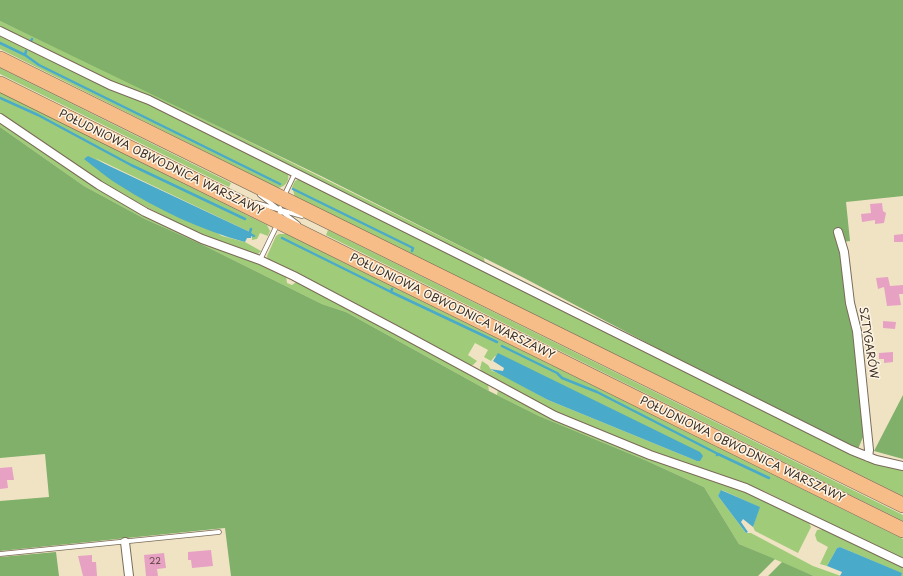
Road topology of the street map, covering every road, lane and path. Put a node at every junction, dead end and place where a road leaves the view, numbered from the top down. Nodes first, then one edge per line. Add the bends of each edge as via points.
1 (0, 31) edge
2 (0, 59) edge
3 (0, 84) edge
4 (0, 118) edge
5 (295, 173) junction
6 (280, 210) junction
7 (838, 232) dead end
8 (260, 260) junction
9 (868, 457) junction
10 (903, 466) edge
11 (903, 505) edge
12 (903, 530) edge
13 (219, 532) dead end
14 (126, 542) junction
15 (0, 554) edge
16 (903, 564) edge
17 (129, 576) edge

1 - 5 street via 110,85 149,100
2 - 6 highway, POŁUDNIOWA OBWODNICA WARSZAWY via 235,176
3 - 6 highway, POŁUDNIOWA OBWODNICA WARSZAWY via 226,195
4 - 8 street via 145,212 202,239
5 - 6 lane
5 - 9 street
6 - 8 lane
6 - 11 highway, POŁUDNIOWA OBWODNICA WARSZAWY via 332,223
6 - 12 highway, POŁUDNIOWA OBWODNICA WARSZAWY via 323,243
7 - 9 street, SZTYGARÓW via 844,252 850,302 857,331
8 - 16 street via 331,295 556,416 650,455 746,488
9 - 10 street
13 - 14 lane
14 - 15 lane
14 - 17 street

